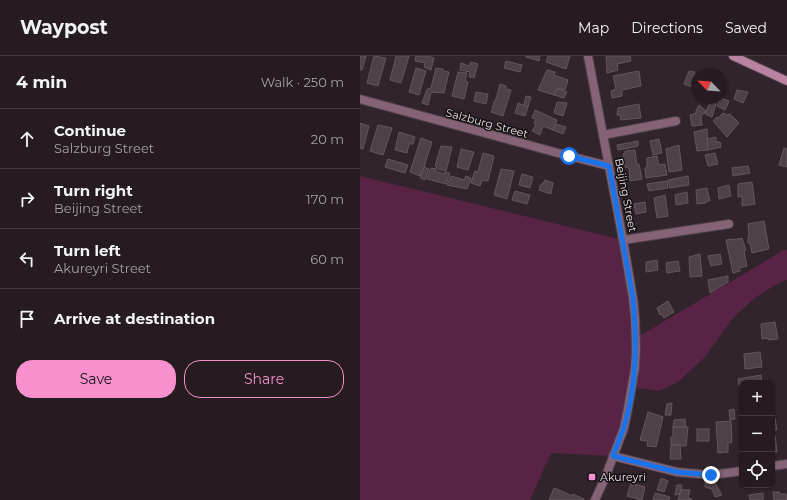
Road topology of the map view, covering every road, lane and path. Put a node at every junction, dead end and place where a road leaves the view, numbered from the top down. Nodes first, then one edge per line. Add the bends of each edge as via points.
1 (588, 56) edge
2 (733, 56) edge
3 (787, 81) edge
4 (360, 99) edge
5 (676, 121) dead end
6 (603, 135) junction
7 (609, 166) junction
8 (729, 224) dead end
9 (623, 240) junction
10 (613, 456) junction
11 (787, 464) edge
12 (775, 466) edge
13 (739, 471) edge
14 (595, 500) edge

1 - 6 street, Beijing Street
2 - 3 street
4 - 7 street, Salzburg Street
5 - 6 street
6 - 7 street, Beijing Street
7 - 9 street, Beijing Street
8 - 9 street
9 - 10 street, Beijing Street via 635,318 635,368 624,428
10 - 13 street via 677,472 711,475
10 - 14 street, Beijing Street
11 - 12 street

